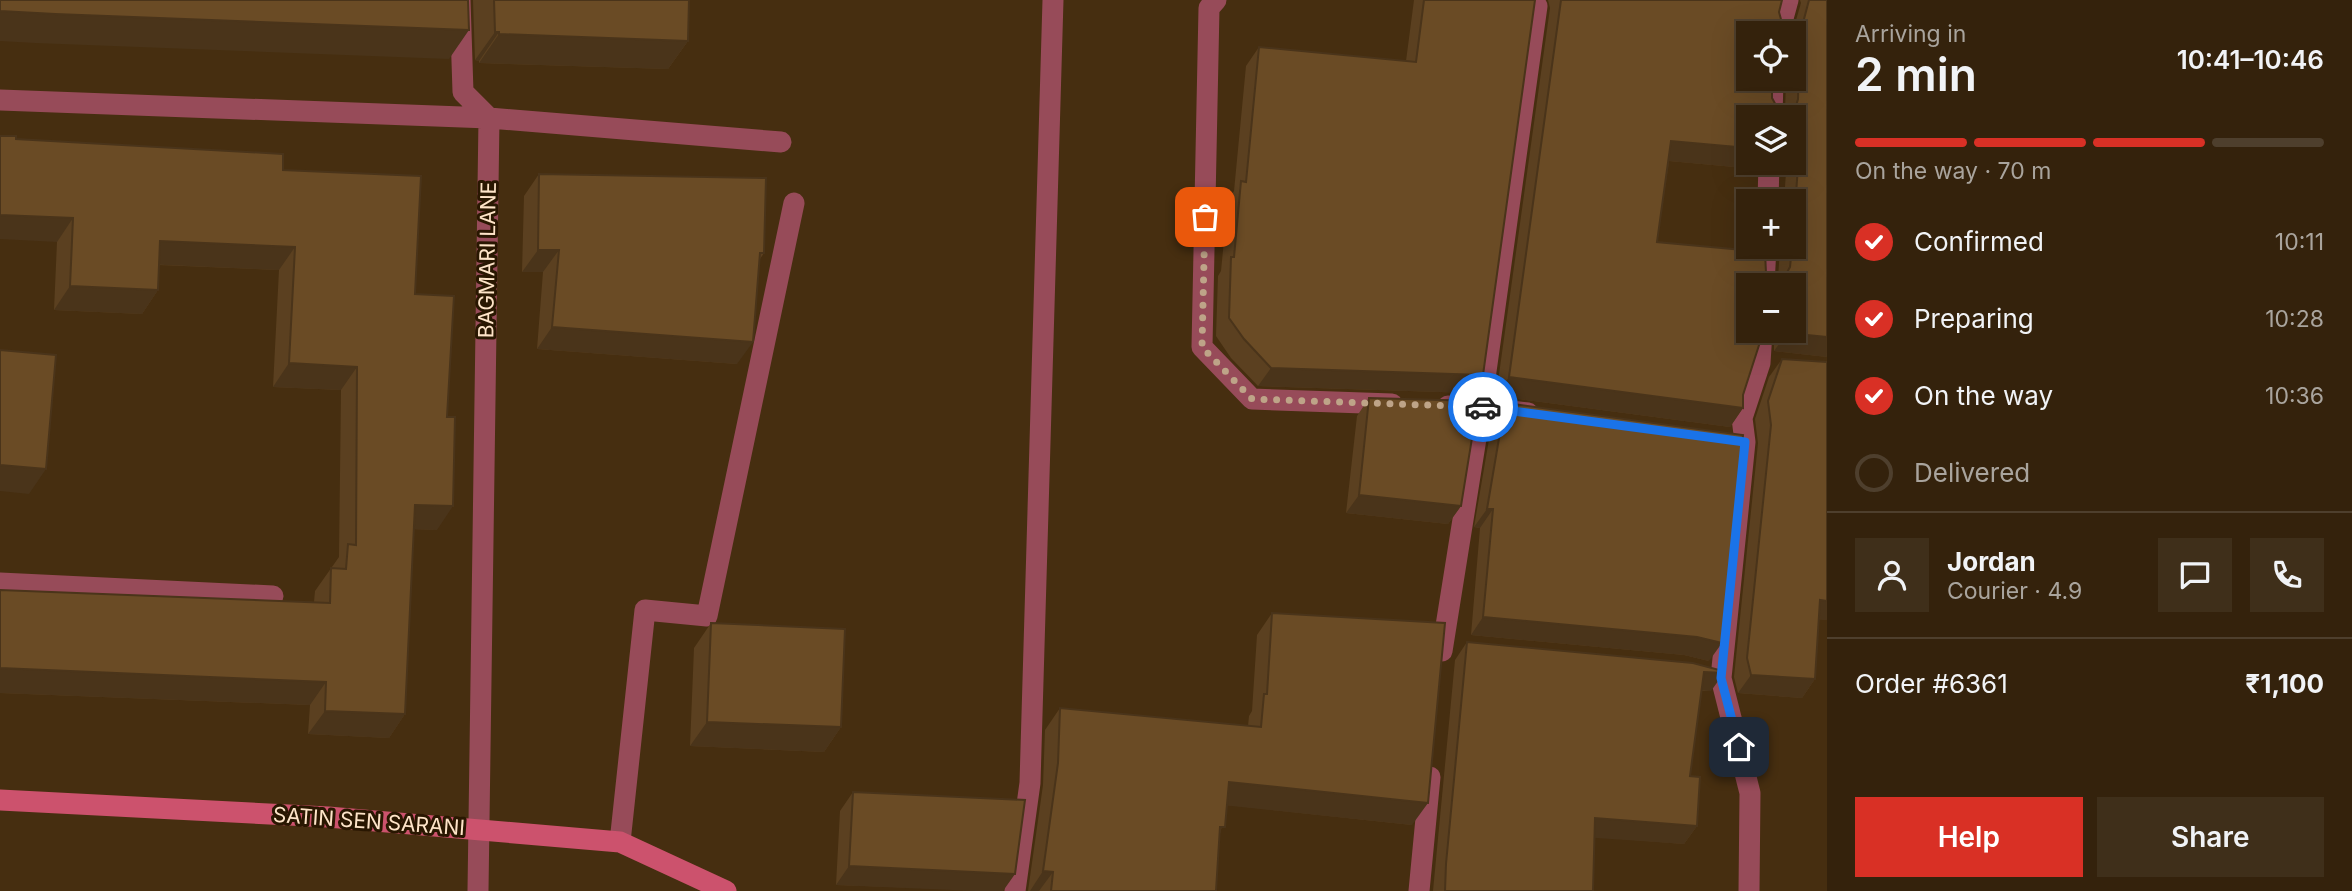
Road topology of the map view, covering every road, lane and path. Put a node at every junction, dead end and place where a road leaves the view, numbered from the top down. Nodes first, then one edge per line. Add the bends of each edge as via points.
1 (460, 0) edge
2 (1053, 0) edge
3 (1216, 0) edge
4 (1788, 0) edge
5 (1537, 6) edge
6 (1782, 21) edge
7 (0, 100) edge
8 (489, 118) junction
9 (781, 142) dead end
10 (794, 203) dead end
11 (1764, 343) edge
12 (1481, 407) junction
13 (1551, 416) edge
14 (0, 583) edge
15 (273, 596) dead end
16 (1443, 646) junction
17 (1469, 649) edge
18 (1696, 671) edge
19 (1440, 674) edge
20 (1721, 678) junction
21 (1432, 757) edge
22 (0, 800) edge
23 (480, 829) junction
24 (620, 842) junction
25 (478, 891) edge
26 (726, 891) edge
27 (1015, 891) edge
28 (1419, 891) edge
29 (1749, 891) edge

1 - 8 street via 463,92
2 - 27 street via 1030,783
3 - 12 street via 1209,8 1202,347 1252,399
4 - 6 street
5 - 12 street
7 - 8 street
8 - 9 street
8 - 23 street, BAGMARI LANE
10 - 24 street via 707,616 645,610
11 - 20 street via 1767,363 1742,418 1738,441
12 - 13 street
12 - 16 street
14 - 15 street
16 - 17 street
16 - 19 street
18 - 20 street
20 - 29 street via 1751,793
21 - 28 street
22 - 23 main road, SATIN SEN SARANI
23 - 24 main road, SATIN SEN SARANI
23 - 25 street, BAGMARI LANE
24 - 26 main road, SATIN SEN SARANI

